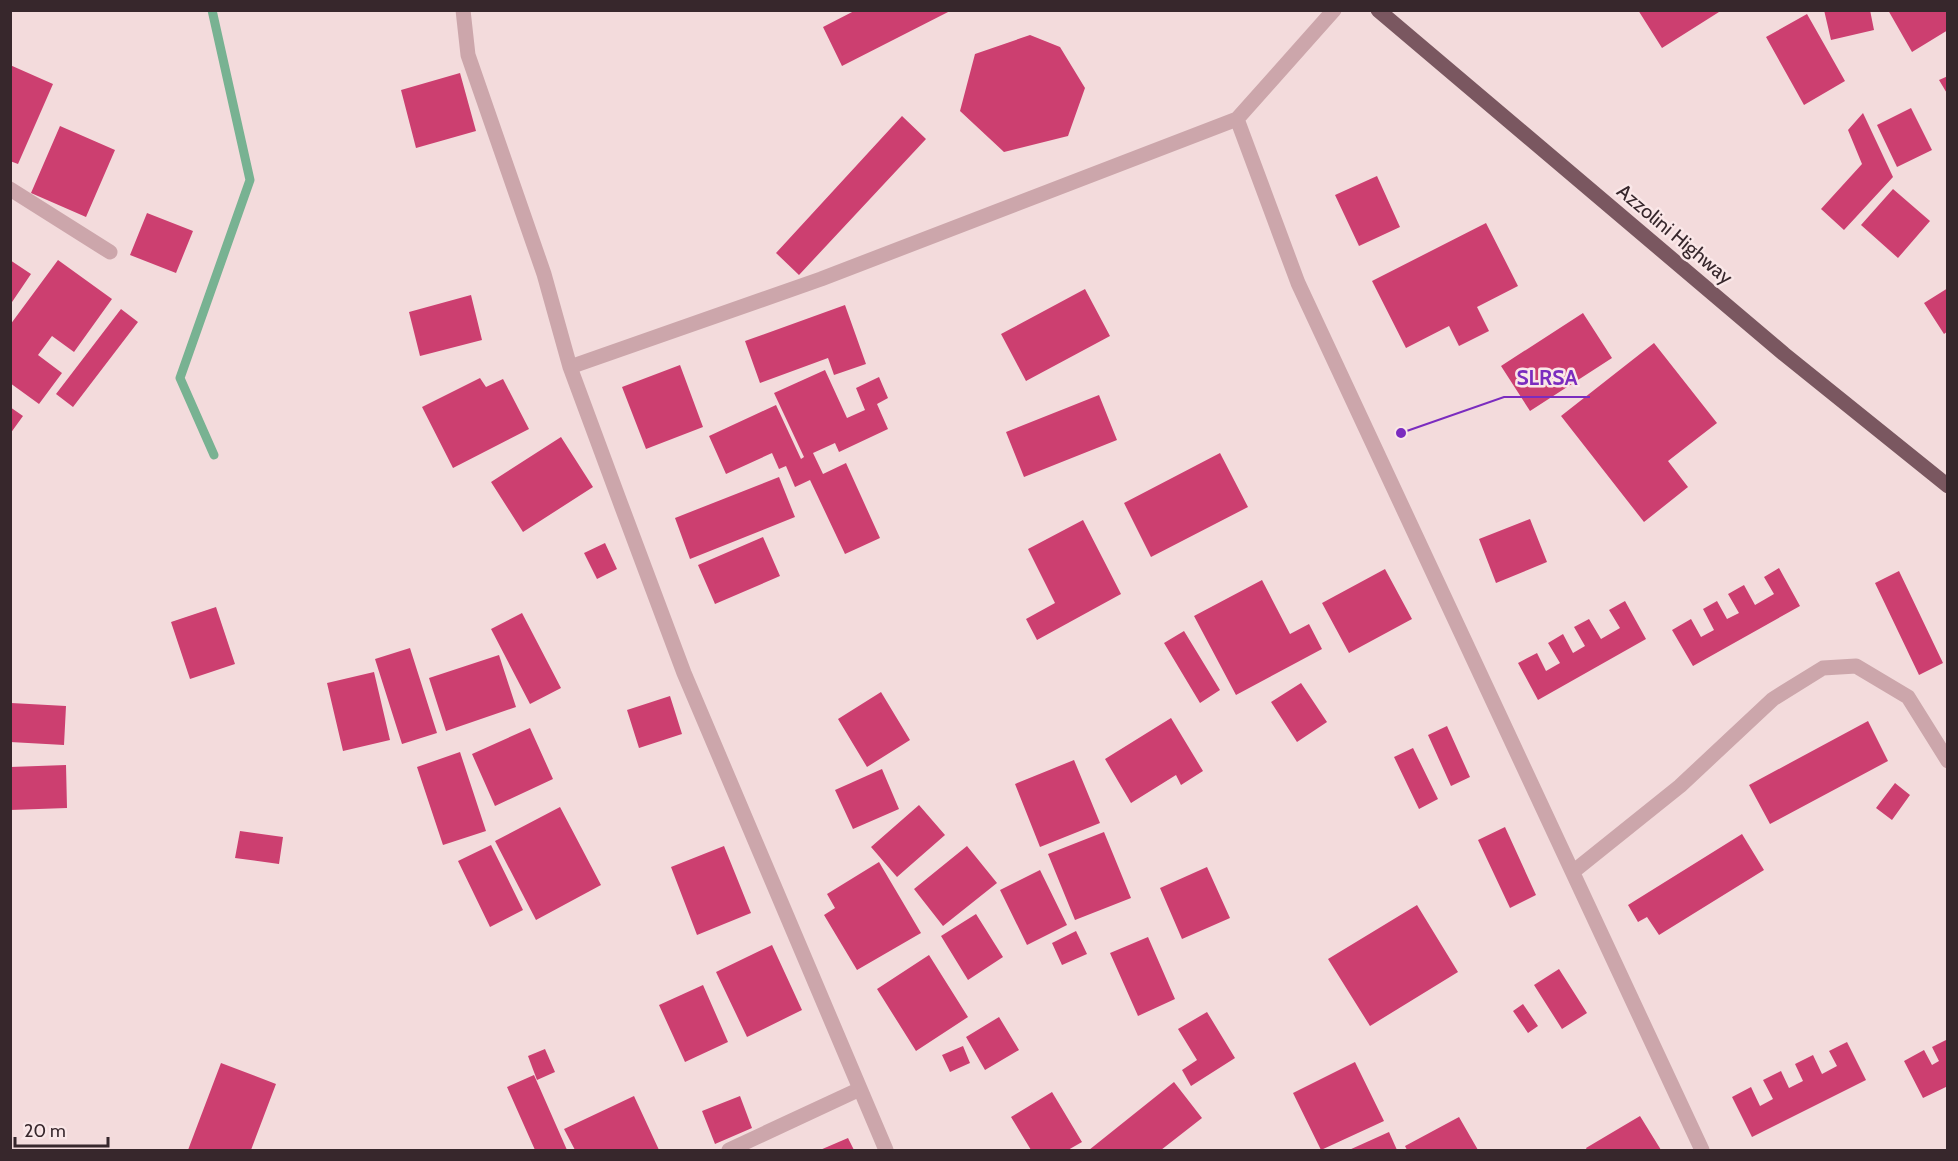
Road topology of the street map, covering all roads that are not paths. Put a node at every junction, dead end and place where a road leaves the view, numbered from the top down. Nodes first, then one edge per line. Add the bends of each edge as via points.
1 (463, 10) edge
2 (1334, 10) edge
3 (1378, 10) edge
4 (1237, 119) junction
5 (10, 189) edge
6 (110, 252) dead end
7 (570, 367) junction
8 (1947, 486) edge
9 (1947, 761) edge
10 (1574, 872) junction
11 (860, 1089) junction
12 (729, 1150) edge
13 (886, 1150) edge
14 (1702, 1150) edge

1 - 7 street via 468,56 544,274
2 - 4 street
3 - 8 main road, Azzolini Highway via 1784,354
4 - 7 street via 821,279
4 - 10 street via 1298,283
5 - 6 street
7 - 11 street via 684,673
9 - 10 street via 1908,697 1856,666 1823,668 1773,699 1680,786
10 - 14 street via 1635,1012
11 - 12 street
11 - 13 street

